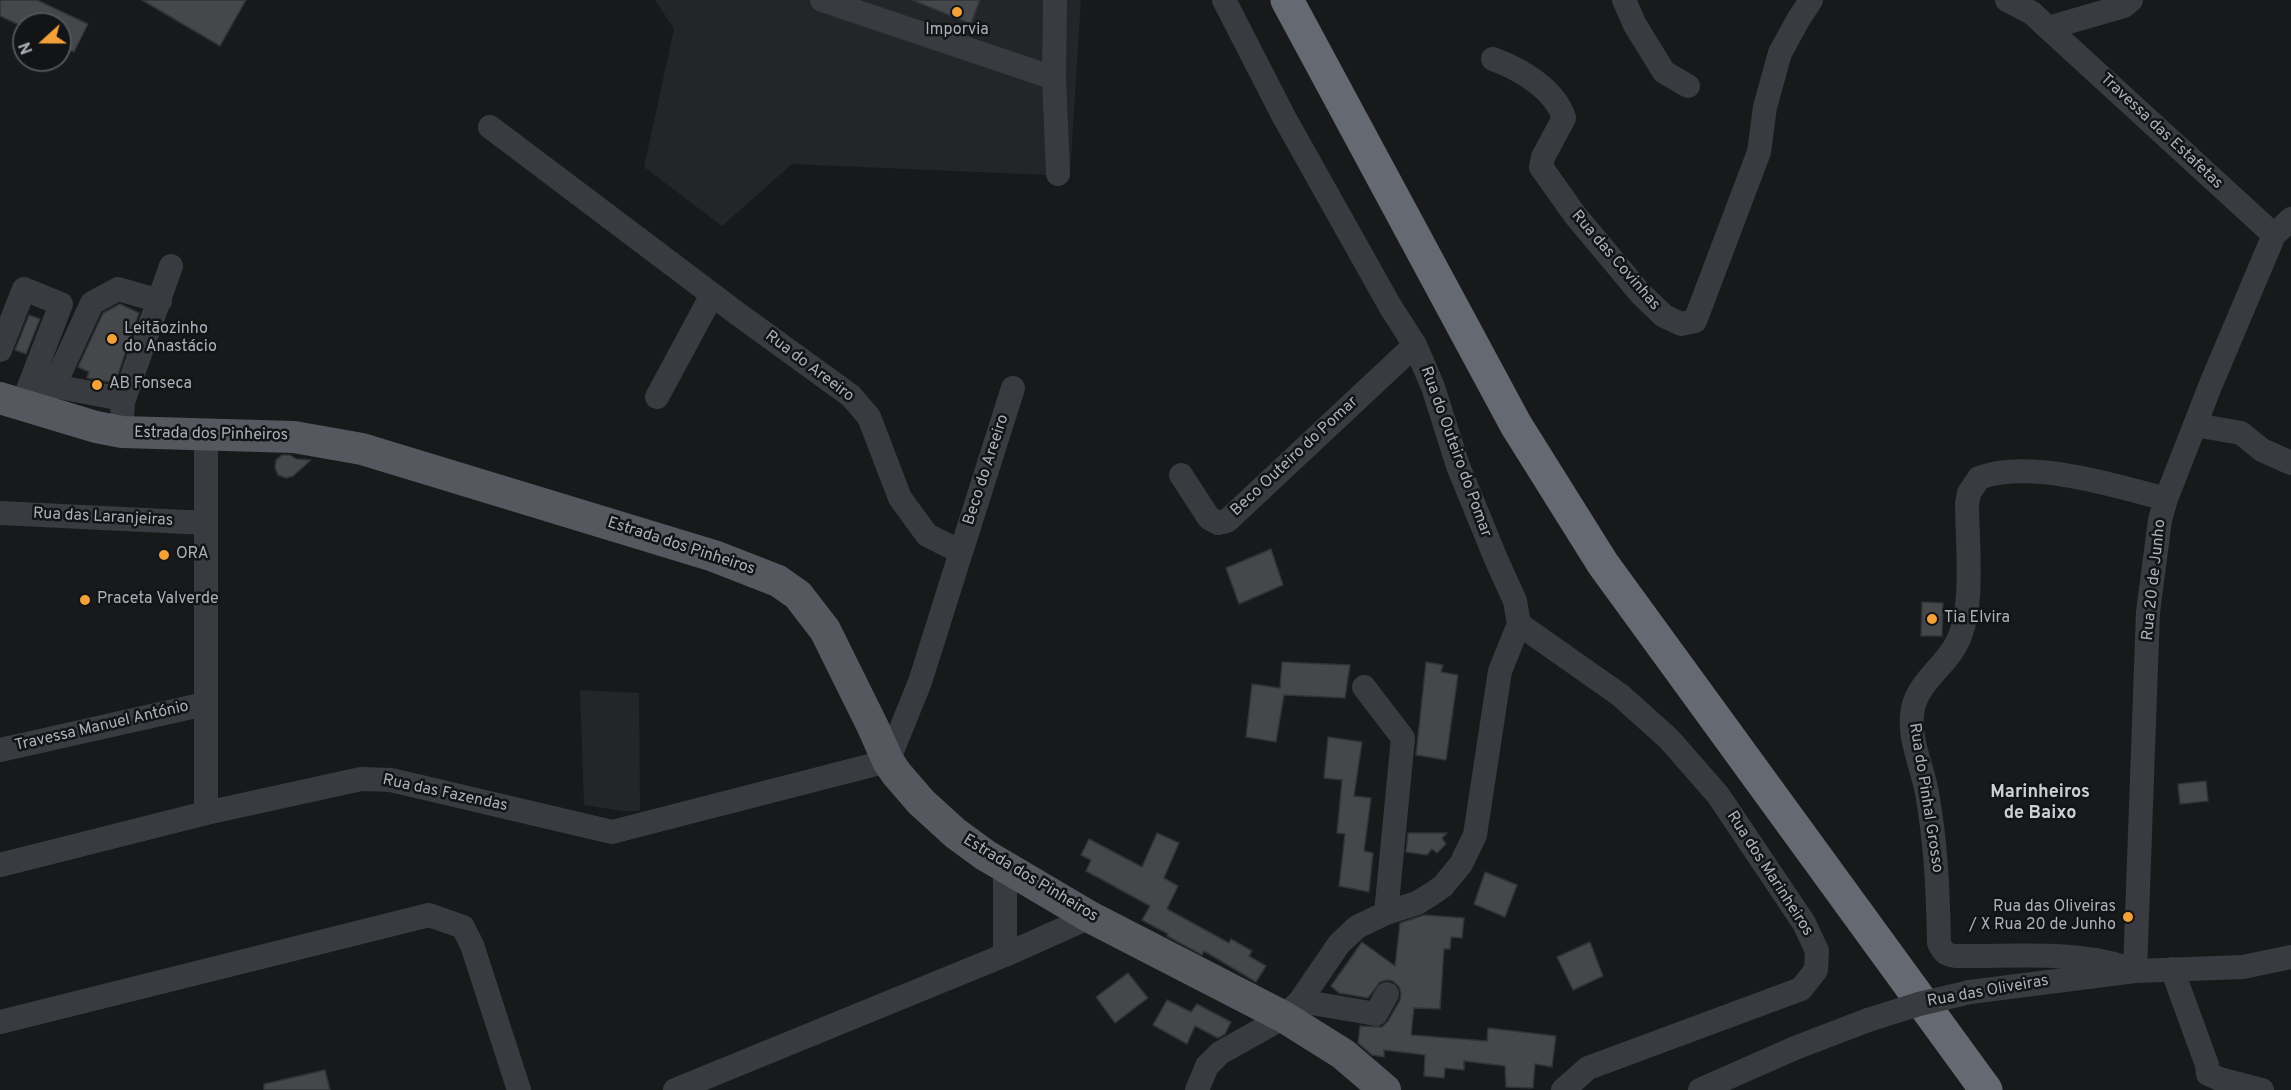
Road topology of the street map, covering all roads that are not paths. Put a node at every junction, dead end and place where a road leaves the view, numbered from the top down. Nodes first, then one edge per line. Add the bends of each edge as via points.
1 (822, 0) edge
2 (1055, 0) edge
3 (1224, 0) edge
4 (1267, 0) edge
5 (1287, 0) edge
6 (1624, 0) edge
7 (1811, 0) edge
8 (2007, 0) edge
9 (2131, 0) edge
10 (2049, 28) junction
11 (1493, 58) dead end
12 (1054, 78) junction
13 (1688, 86) dead end
14 (490, 127) dead end
15 (1058, 174) dead end
16 (2291, 219) edge
17 (2274, 235) junction
18 (171, 266) dead end
19 (712, 295) junction
20 (160, 301) junction
21 (1415, 345) junction
22 (0, 350) edge
23 (54, 386) junction
24 (1013, 388) dead end
25 (657, 398) dead end
26 (17, 404) edge
27 (122, 417) junction
28 (2195, 426) junction
29 (206, 435) junction
30 (2291, 463) edge
31 (1181, 475) dead end
32 (2166, 499) junction
33 (0, 513) edge
34 (206, 523) junction
35 (961, 552) junction
36 (1519, 624) junction
37 (1364, 687) dead end
38 (205, 704) junction
39 (0, 750) edge
40 (888, 761) junction
41 (206, 813) junction
42 (0, 865) edge
43 (1005, 867) junction
44 (1394, 910) junction
45 (1090, 917) junction
46 (1005, 955) junction
47 (2291, 957) edge
48 (2172, 969) junction
49 (2135, 971) junction
50 (1387, 994) dead end
51 (1292, 1009) junction
52 (0, 1022) edge
53 (1207, 1066) junction
54 (2208, 1082) edge
55 (1731, 1084) edge
56 (519, 1090) edge
57 (675, 1090) edge
58 (1181, 1090) edge
59 (1197, 1090) edge
60 (1384, 1090) edge
61 (1563, 1090) edge
62 (1700, 1090) edge
63 (1965, 1090) edge
64 (1986, 1090) edge
65 (2262, 1090) edge

1 - 12 street
2 - 12 street
3 - 21 street, Rua do Outeiro do Pomar via 1290,127
4 - 63 highway via 1494,422 1575,556
5 - 64 highway via 1501,399 1590,544
6 - 13 street via 1664,72
7 - 11 street, Rua das Covinhas via 1780,53 1765,107 1759,152 1695,321 1681,324 1664,316 1641,294 1541,167 1564,118 1561,107 1531,78
8 - 10 street, Travessa das Estafetas via 2032,13
9 - 10 street via 2124,6
10 - 17 street, Travessa das Estafetas
12 - 15 street
14 - 19 street, Rua do Areeiro
16 - 17 street, Rua 20 de Junho
17 - 28 street, Rua 20 de Junho
18 - 20 street
19 - 25 street
19 - 35 street, Rua do Areeiro via 851,396 869,417 900,498 927,535
20 - 23 street via 118,290 92,303
20 - 27 street
21 - 31 street, Beco Outeiro do Pomar via 1227,521 1218,523 1209,518
21 - 36 street, Rua do Outeiro do Pomar via 1458,466 1515,601
22 - 26 street via 24,289 61,304
23 - 26 street
23 - 27 street via 112,396
24 - 35 street, Beco do Areeiro
26 - 27 main road, Estrada dos Pinheiros via 96,428
27 - 29 main road, Estrada dos Pinheiros
28 - 30 street via 2241,434 2262,450
28 - 32 street, Rua 20 de Junho
29 - 34 street
29 - 40 main road, Estrada dos Pinheiros via 294,437 362,449 714,556 778,581 807,604 825,630
32 - 49 street, Rua 20 de Junho via 2148,612
32 - 49 street, Rua do Pinhal Grosso via 2070,476 2000,472 1978,478 1967,504 1964,627 1954,648 1918,694 1913,708 1915,748 1927,791 1936,854 1942,950 1948,956 2084,957
33 - 34 street, Rua das Laranjeiras
34 - 38 street
35 - 40 street via 920,682
36 - 44 street via 1500,671 1469,849 1443,886 1430,896
36 - 61 street, Rua dos Marinheiros via 1620,695 1669,739 1718,795 1798,914 1817,951 1816,970 1801,989 1588,1068
37 - 44 street via 1403,738
38 - 39 street, Travessa Manuel António
38 - 41 street
40 - 41 street, Rua das Fazendas via 612,832 391,780 362,779
40 - 43 main road, Estrada dos Pinheiros via 940,820
41 - 42 street, Rua das Fazendas
43 - 45 main road, Estrada dos Pinheiros
43 - 46 street
44 - 51 street via 1357,927 1339,944
45 - 46 street
45 - 51 main road, Estrada dos Pinheiros
46 - 57 street
47 - 48 street, Rua das Oliveiras via 2243,967
48 - 49 street, Rua das Oliveiras
48 - 54 street via 2207,1065
49 - 55 street, Rua das Oliveiras, bridge via 1970,992 1919,1004 1804,1044
50 - 51 street via 1376,1014
51 - 53 street via 1220,1053
51 - 60 main road, Estrada dos Pinheiros
52 - 56 street via 429,915 463,927
53 - 58 street
53 - 59 street
54 - 65 street via 2220,1079
55 - 62 street, Rua das Oliveiras

